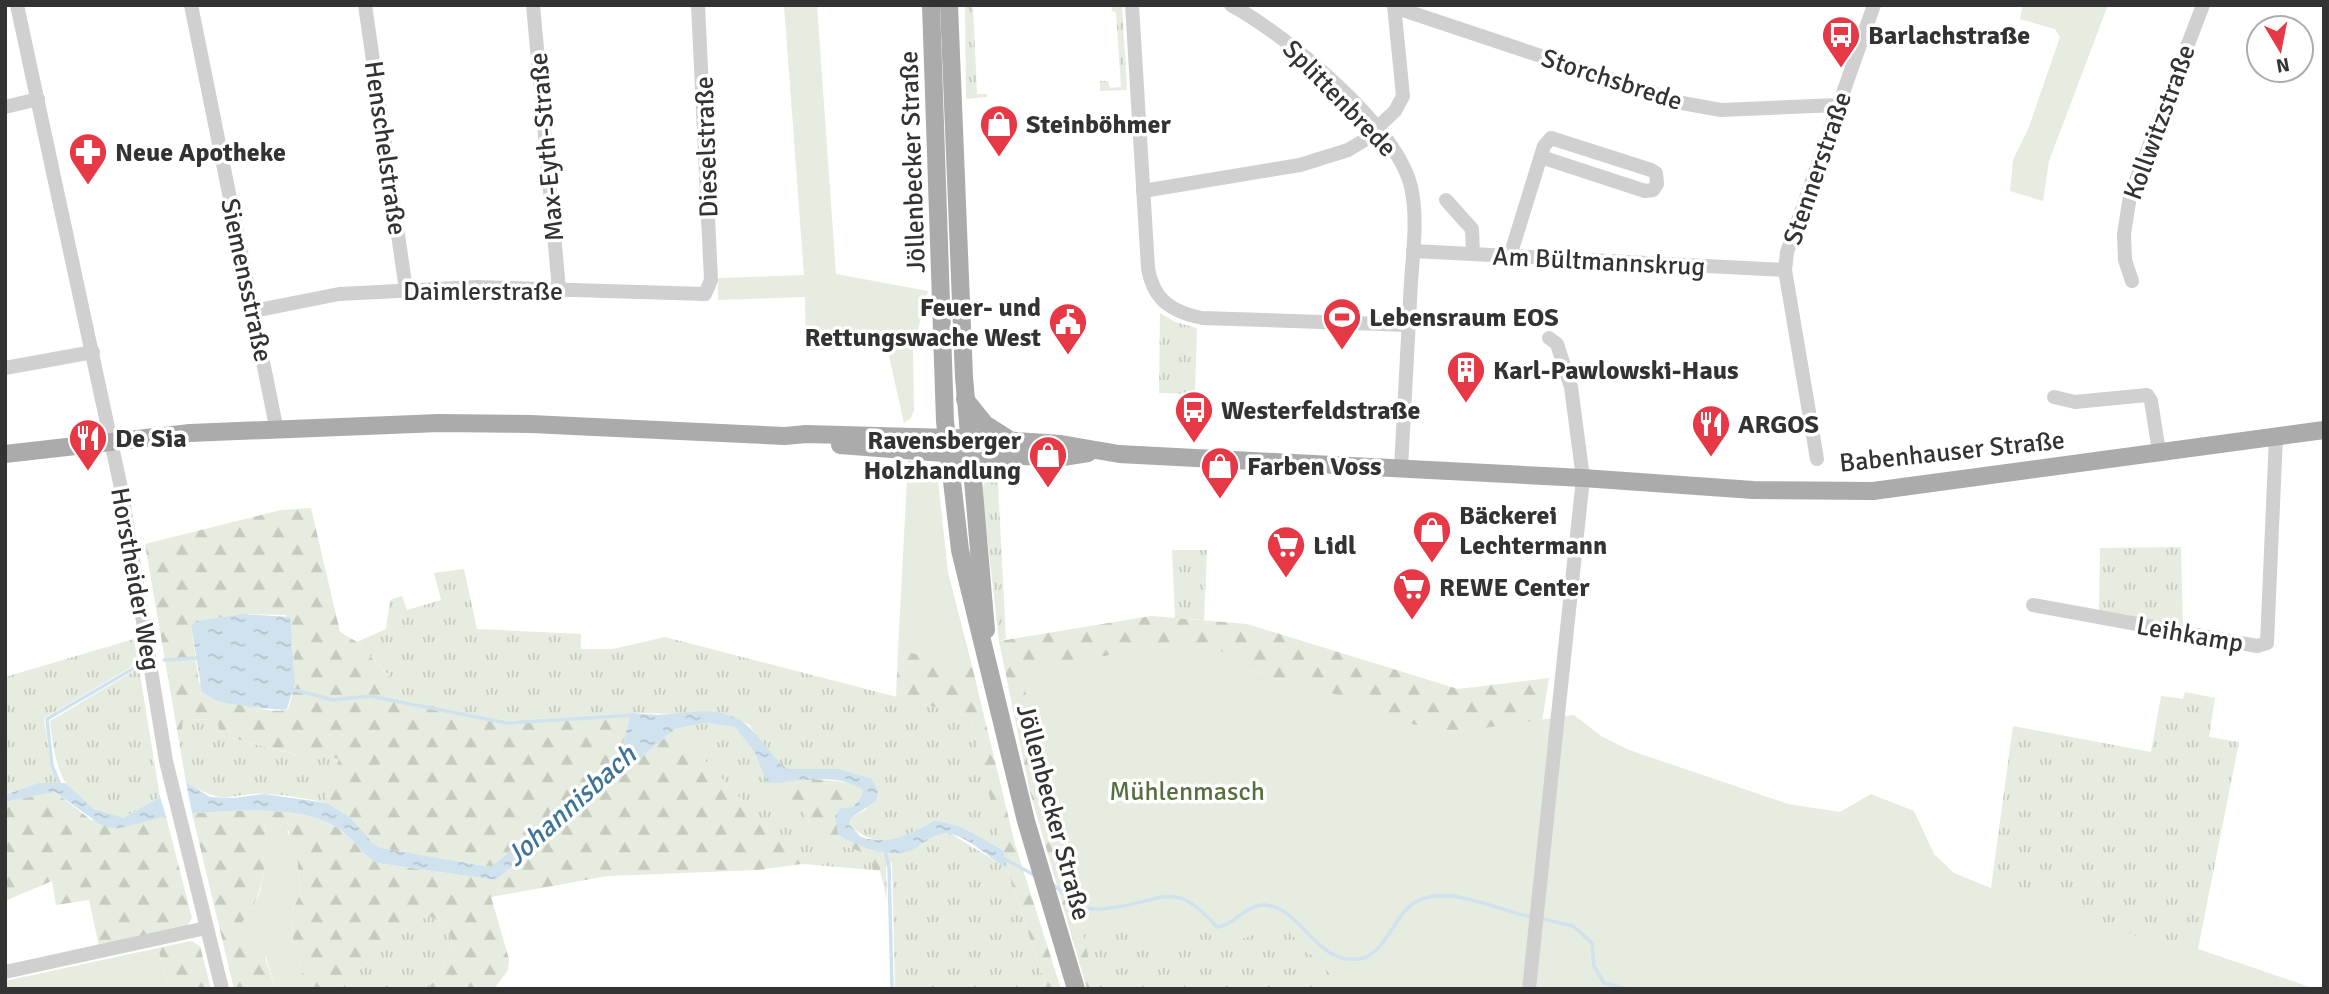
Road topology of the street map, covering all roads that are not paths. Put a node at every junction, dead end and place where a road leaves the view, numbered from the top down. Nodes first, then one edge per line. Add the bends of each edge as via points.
1 (17, 5) edge
2 (191, 5) edge
3 (365, 5) edge
4 (533, 5) edge
5 (698, 5) edge
6 (931, 5) edge
7 (949, 5) edge
8 (1132, 5) edge
9 (1231, 5) edge
10 (1874, 5) edge
11 (2203, 5) edge
12 (1394, 6) edge
13 (38, 99) junction
14 (1838, 105) junction
15 (5, 107) edge
16 (1376, 129) junction
17 (1541, 157) junction
18 (1143, 191) junction
19 (1446, 200) dead end
20 (1413, 251) junction
21 (1473, 254) junction
22 (1510, 256) junction
23 (1785, 270) junction
24 (2132, 281) dead end
25 (710, 288) joint
26 (559, 289) junction
27 (406, 290) junction
28 (254, 310) junction
29 (1409, 325) junction
30 (1549, 338) dead end
31 (93, 352) junction
32 (5, 369) edge
33 (2054, 397) dead end
34 (944, 399) junction
35 (965, 399) junction
36 (2324, 430) edge
37 (277, 431) junction
38 (908, 435) junction
39 (785, 436) junction
40 (2276, 436) junction
41 (111, 440) junction
42 (1014, 441) junction
43 (947, 445) junction
44 (968, 446) junction
45 (1093, 452) junction
46 (2162, 452) junction
47 (5, 454) edge
48 (1817, 459) dead end
49 (1401, 468) junction
50 (1583, 478) junction
51 (2033, 605) dead end
52 (986, 648) junction
53 (206, 928) junction
54 (5, 972) edge
55 (222, 989) edge
56 (1076, 989) edge
57 (1529, 989) edge

1 - 13 street, Horstheider Weg
2 - 28 street, Siemensstraße
3 - 27 street, Henschelstraße
4 - 26 street, Max-Eyth-Straße
5 - 25 street, Dieselstraße
6 - 34 main road, Jöllenbecker Straße
7 - 35 main road, Jöllenbecker Straße
8 - 18 street
9 - 16 street, Splittenbrede via 1300,51
10 - 14 street, Stennerstraße
11 - 24 street, Kollwitzstraße via 2130,196 2124,234
12 - 14 street, Storchsbrede via 1682,103 1721,110
12 - 16 street via 1403,96
13 - 15 street
13 - 31 street, Horstheider Weg
14 - 23 street, Stennerstraße via 1792,232
16 - 18 street via 1348,150 1300,165
16 - 20 street, Splittenbrede via 1407,175 1413,203
17 - 17 street via 1645,191 1657,184 1651,170 1557,138 1547,141
17 - 22 street
18 - 29 street via 1150,281 1161,301 1174,310 1202,318
19 - 21 street via 1472,229
20 - 21 street, Am Bültmannskrug
20 - 29 street, Splittenbrede
21 - 22 street, Am Bültmannskrug
22 - 23 street, Am Bültmannskrug
23 - 48 street, Stennerstraße
25 - 26 street, Daimlerstraße via 699,296
26 - 27 street, Daimlerstraße
27 - 28 street, Daimlerstraße via 326,296
28 - 37 street, Siemensstraße
29 - 49 street, Splittenbrede
30 - 50 street via 1557,344 1571,387
31 - 32 street
31 - 41 street, Horstheider Weg
33 - 46 street via 2075,402 2147,395
34 - 38 main road via 925,429
34 - 43 main road, Jöllenbecker Straße
35 - 42 main road via 985,424
35 - 44 main road, Jöllenbecker Straße
36 - 40 main road, Babenhauser Straße
37 - 39 main road via 499,423
37 - 41 main road
38 - 39 main road
38 - 43 main road
39 - 43 main road via 805,442
40 - 46 main road, Babenhauser Straße
40 - 51 street, Leihkamp via 2267,643 2257,646
41 - 47 main road
41 - 53 street, Horstheider Weg via 171,784
42 - 44 main road
42 - 45 main road via 1061,444
43 - 44 main road
43 - 52 main road, Jöllenbecker Straße via 963,567
44 - 45 main road via 1063,457
44 - 52 main road, Jöllenbecker Straße
45 - 49 main road, Babenhauser Straße
46 - 50 main road, Babenhauser Straße via 1873,491 1753,491
49 - 50 main road, Babenhauser Straße
50 - 57 street
52 - 56 main road, Jöllenbecker Straße via 1026,821
53 - 54 street
53 - 55 street, Horstheider Weg

